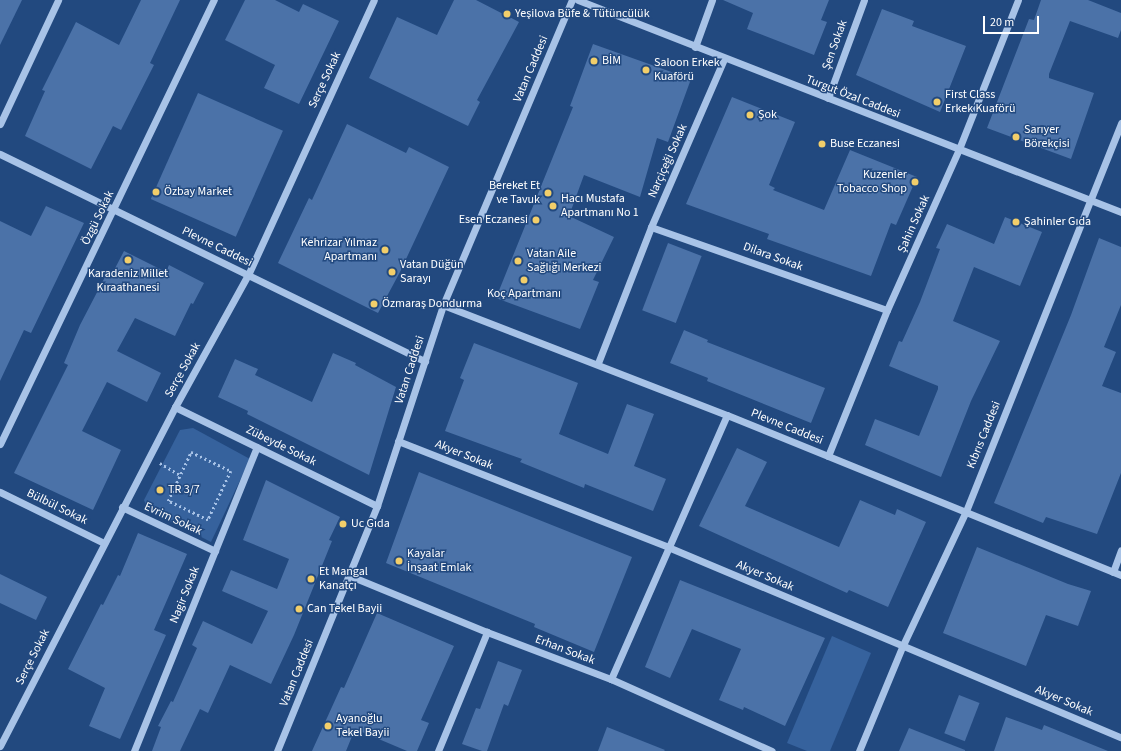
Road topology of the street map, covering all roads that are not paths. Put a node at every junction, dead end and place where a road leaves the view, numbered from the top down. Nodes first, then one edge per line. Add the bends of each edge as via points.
1 (58, 0) edge
2 (214, 0) edge
3 (374, 0) edge
4 (572, 0) edge
5 (578, 0) edge
6 (712, 0) edge
7 (864, 0) edge
8 (1018, 0) edge
9 (695, 47) junction
10 (724, 59) junction
11 (828, 98) junction
12 (1121, 123) edge
13 (0, 124) edge
14 (960, 150) junction
15 (0, 154) edge
16 (1091, 200) junction
17 (114, 209) junction
18 (1121, 212) edge
19 (651, 227) junction
20 (248, 275) junction
21 (444, 305) junction
22 (887, 310) junction
23 (425, 361) junction
24 (598, 363) junction
25 (175, 407) junction
26 (727, 415) junction
27 (398, 441) junction
28 (0, 444) edge
29 (257, 447) junction
30 (828, 456) junction
31 (0, 492) edge
32 (377, 506) junction
33 (122, 507) junction
34 (966, 511) junction
35 (104, 543) junction
36 (668, 547) junction
37 (1121, 550) edge
38 (214, 551) junction
39 (1113, 572) junction
40 (348, 575) junction
41 (1121, 575) edge
42 (487, 632) junction
43 (903, 645) junction
44 (611, 679) junction
45 (1121, 737) edge
46 (0, 746) edge
47 (134, 751) edge
48 (277, 751) edge
49 (438, 751) edge
50 (772, 751) edge
51 (859, 751) edge

1 - 13 street
2 - 17 street, Özgü Sokak
3 - 20 street, Serçe Sokak
4 - 21 street, Vatan Caddesi
5 - 9 street, Turgut Özal Caddesi
6 - 9 street
7 - 11 street, Şen Sokak
8 - 14 street, Şahin Sokak
9 - 10 street, Turgut Özal Caddesi
10 - 11 street, Turgut Özal Caddesi
10 - 19 street, Narçiçeği Sokak
11 - 14 street, Turgut Özal Caddesi
12 - 16 street, Kıbrıs Caddesi
14 - 16 street, Turgut Özal Caddesi
14 - 22 street, Şahin Sokak
15 - 17 street, Plevne Caddesi
16 - 18 street, Turgut Özal Caddesi
16 - 34 street, Kıbrıs Caddesi
17 - 20 street, Plevne Caddesi
17 - 28 street, Özgü Sokak
19 - 22 street, Dilara Sokak
19 - 24 street, Narçiçeği Sokak
20 - 23 street, Plevne Caddesi
20 - 25 street, Serçe Sokak
21 - 23 street, Vatan Caddesi
21 - 24 street, Plevne Caddesi
22 - 30 street, Şahin Sokak
23 - 27 street, Vatan Caddesi
24 - 26 street, Plevne Caddesi
25 - 29 street, Zübeyde Sokak
25 - 33 street, Serçe Sokak
26 - 30 street, Plevne Caddesi
26 - 36 street
27 - 32 street, Vatan Caddesi
27 - 36 street, Akyer Sokak
29 - 32 street, Zübeyde Sokak
29 - 38 street, Nagir Sokak
30 - 34 street, Plevne Caddesi
31 - 35 street, Bülbül Sokak
32 - 40 street, Vatan Caddesi
33 - 35 street, Serçe Sokak
33 - 38 street, Evrim Sokak
34 - 39 street, Plevne Caddesi
34 - 43 street, Kıbrıs Caddesi
35 - 46 street, Serçe Sokak
36 - 43 street, Akyer Sokak
36 - 44 street
37 - 39 street
38 - 47 street, Nagir Sokak
39 - 41 street, Plevne Caddesi
40 - 42 street, Erhan Sokak
40 - 48 street, Vatan Caddesi
42 - 44 street, Erhan Sokak
42 - 49 street
43 - 45 street, Akyer Sokak
43 - 51 street, Kıbrıs Caddesi
44 - 50 street, Erhan Sokak

